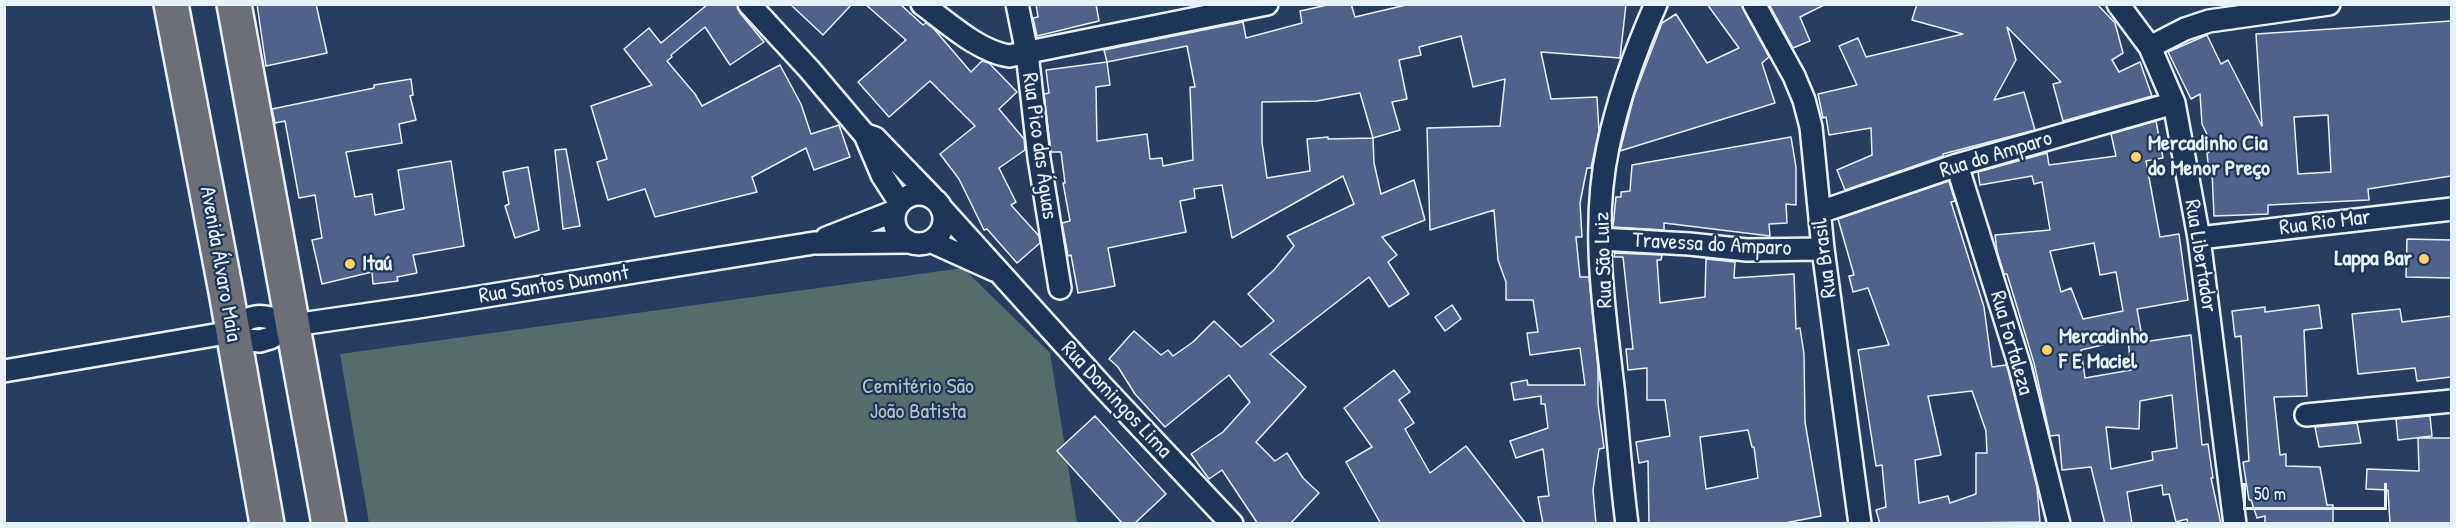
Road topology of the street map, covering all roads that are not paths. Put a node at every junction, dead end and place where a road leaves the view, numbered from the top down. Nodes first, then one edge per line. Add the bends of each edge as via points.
1 (171, 4) edge
2 (234, 4) edge
3 (749, 4) edge
4 (922, 4) edge
5 (1017, 4) edge
6 (1267, 4) edge
7 (1656, 4) edge
8 (1754, 4) edge
9 (2118, 4) edge
10 (2329, 4) edge
11 (2150, 47) junction
12 (1026, 52) junction
13 (2174, 103) junction
14 (865, 135) junction
15 (1957, 165) junction
16 (938, 204) junction
17 (897, 207) junction
18 (2451, 208) edge
19 (1820, 212) junction
20 (2199, 238) junction
21 (1600, 239) junction
22 (907, 242) junction
23 (932, 242) junction
24 (814, 243) junction
25 (1823, 249) junction
26 (1003, 274) junction
27 (1060, 288) dead end
28 (294, 325) junction
29 (232, 332) junction
30 (4, 371) edge
31 (2451, 401) edge
32 (2306, 415) dead end
33 (267, 524) edge
34 (329, 524) edge
35 (1232, 524) edge
36 (1627, 524) edge
37 (1860, 524) edge
38 (2059, 524) edge
39 (2235, 524) edge

1 - 29 main road, Avenida Álvaro Maia
2 - 28 main road
3 - 14 street, Rua Domingos Lima
4 - 12 street via 997,54
5 - 12 street, Rua Pico das Águas
6 - 12 street
7 - 21 street, Rua São Luiz via 1608,147
8 - 19 street, Rua Brasil via 1804,100 1811,127
9 - 11 street, Rua Libertador
10 - 11 street via 2209,21
11 - 13 street, Rua Libertador
12 - 27 street, Rua Pico das Águas
13 - 15 street, Rua do Amparo
13 - 20 street, Rua Libertador
14 - 16 street, Rua Domingos Lima via 875,138
14 - 17 street, Rua Domingos Lima
15 - 19 street, Rua do Amparo
15 - 38 street, Rua Fortaleza via 2020,367
16 - 17 street via 915,194
16 - 23 street via 945,219 944,228
16 - 26 street, Rua Domingos Lima
17 - 22 street via 895,228
17 - 24 street, Rua Santos Dumont
18 - 20 street, Rua Rio Mar
19 - 25 street, Rua Brasil
20 - 39 street, Rua Libertador
21 - 25 street, Travessa do Amparo via 1747,250
21 - 36 street, Rua São Luiz
22 - 23 street
22 - 24 street, Rua Santos Dumont
23 - 26 street, Rua Domingos Lima
24 - 28 street, Rua Santos Dumont
25 - 37 street, Rua Brasil
26 - 35 street, Rua Domingos Lima via 1079,362
28 - 29 street, Rua Santos Dumont via 260,341 247,340
28 - 34 main road
29 - 30 street, Rua Santos Dumont
29 - 33 main road, Avenida Álvaro Maia
31 - 32 street

